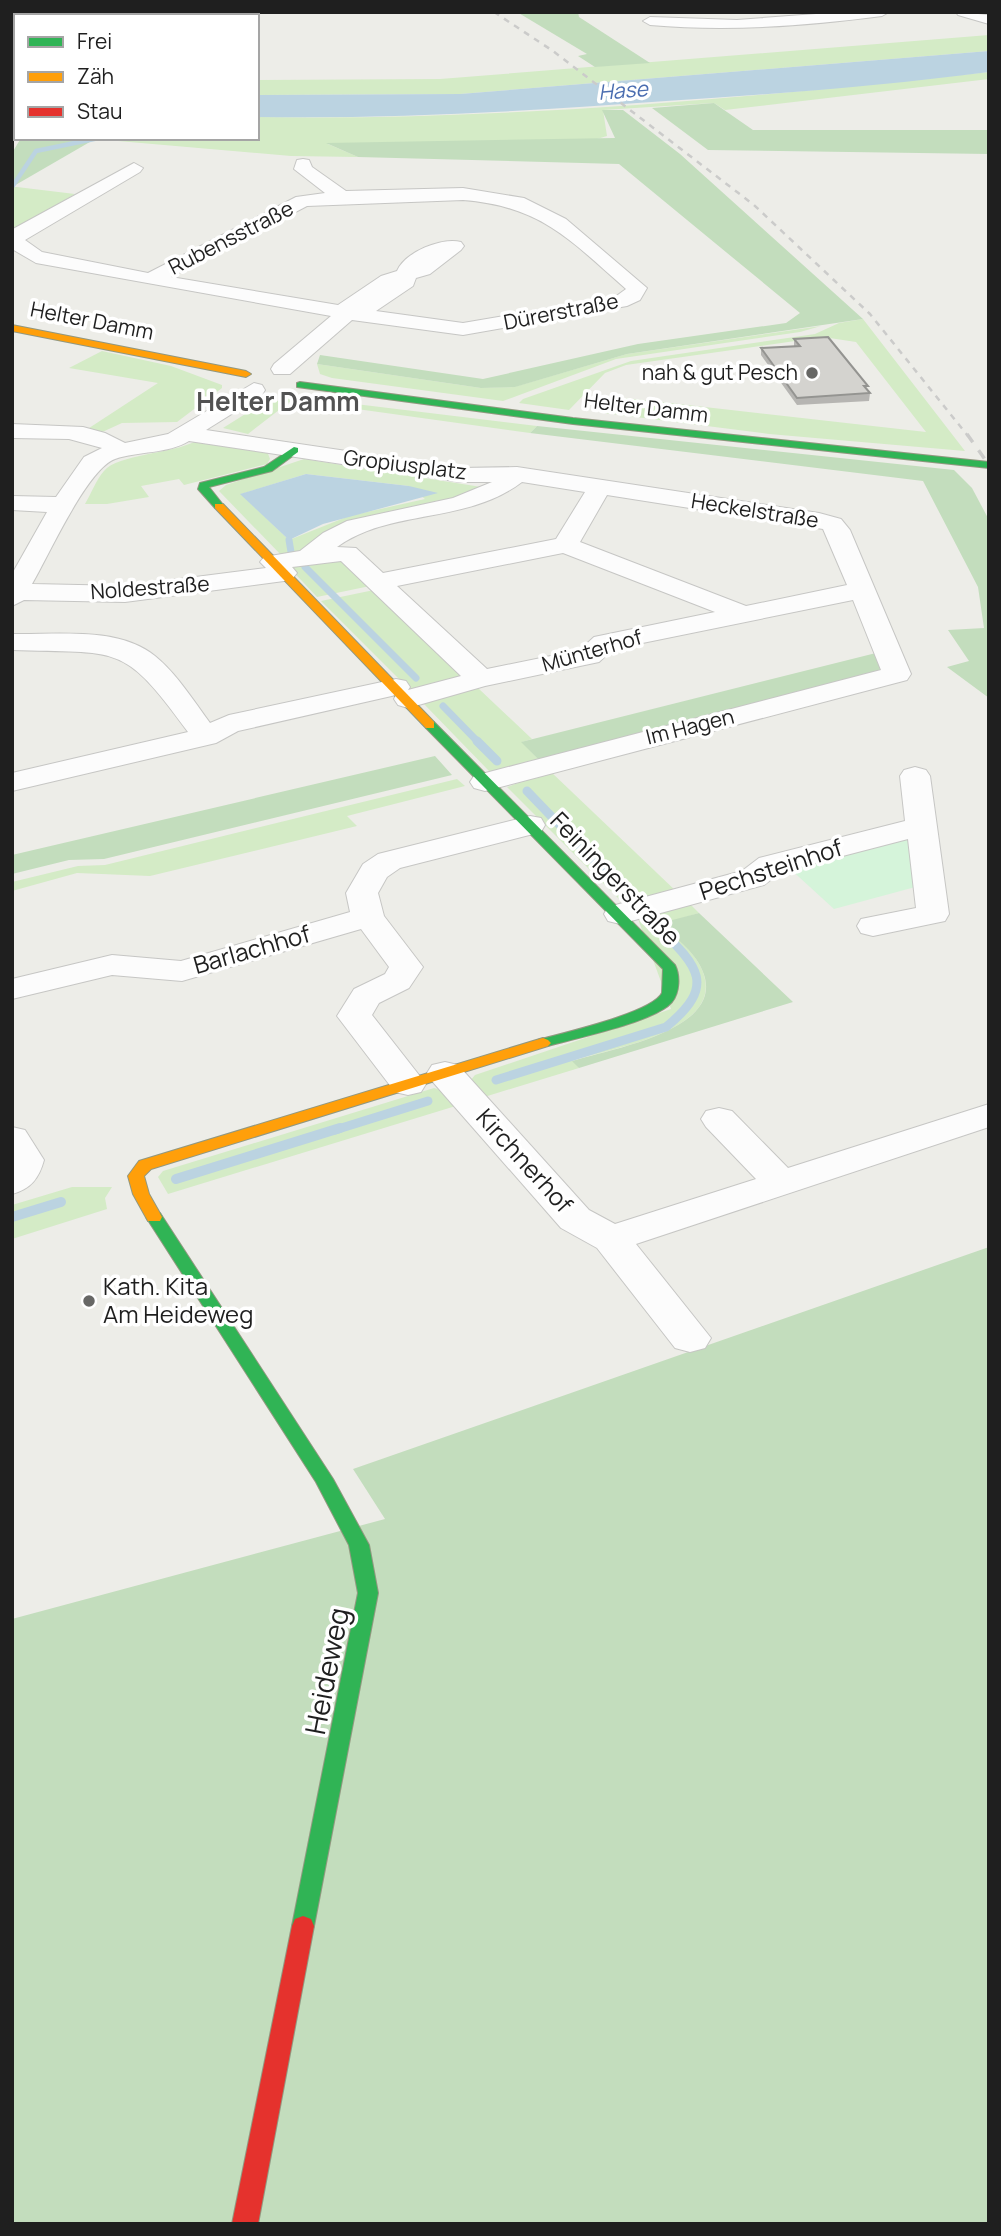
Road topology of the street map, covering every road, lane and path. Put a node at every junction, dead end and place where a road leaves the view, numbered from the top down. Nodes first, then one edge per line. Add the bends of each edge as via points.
1 (882, 12) edge
2 (963, 12) edge
3 (989, 20) edge
4 (650, 21) dead end
5 (303, 164) dead end
6 (134, 168) dead end
7 (492, 195) joint
8 (342, 197) junction
9 (406, 274) dead end
10 (151, 280) junction
11 (347, 313) junction
12 (12, 328) edge
13 (271, 380) junction
14 (12, 431) edge
15 (187, 434) junction
16 (293, 450) junction
17 (121, 451) junction
18 (989, 465) edge
19 (517, 474) junction
20 (600, 487) junction
21 (12, 503) edge
22 (63, 505) junction
23 (565, 545) junction
24 (306, 558) junction
25 (279, 568) junction
26 (378, 582) junction
27 (861, 590) junction
28 (14, 594) edge
29 (744, 614) junction
30 (12, 642) edge
31 (897, 674) joint
32 (481, 679) junction
33 (402, 693) junction
34 (206, 737) junction
35 (915, 776) dead end
36 (12, 782) edge
37 (485, 782) junction
38 (530, 825) junction
39 (922, 826) junction
40 (620, 914) junction
41 (368, 918) junction
42 (873, 926) dead end
43 (12, 989) edge
44 (445, 1073) junction
45 (408, 1084) junction
46 (989, 1115) edge
47 (719, 1119) dead end
48 (12, 1138) edge
49 (12, 1182) edge
50 (136, 1182) joint
51 (781, 1183) junction
52 (611, 1239) junction
53 (690, 1338) dead end
54 (245, 2224) edge

1 - 4 street via 789,21
2 - 3 street
5 - 8 street, Rubensstraße via 303,169
6 - 10 street via 20,233 14,241 36,257
7 - 8 street, Rubensstraße
7 - 11 street, Dürerstraße via 546,212 637,288 633,296 621,302 463,329
8 - 10 street, Rubensstraße via 303,201
9 - 11 street, Gropiusplatz via 358,299 348,306
10 - 11 street, Rubensstraße
11 - 13 street, Gropiusplatz
12 - 13 street, Helter Damm
13 - 15 street, Gropiusplatz
13 - 18 street, Helter Damm via 610,425
14 - 17 street via 94,436
15 - 16 street, Gropiusplatz
15 - 17 street, Gropiusplatz via 163,444
16 - 19 street, Gropiusplatz via 461,475
16 - 25 street via 268,469 202,489
17 - 22 street, Noldestraße via 92,462
19 - 20 street, Heckelstraße
19 - 24 street via 499,491 473,501 356,526 334,535
20 - 23 street
20 - 27 street, Heckelstraße via 832,524
21 - 22 street
22 - 28 street, Noldestraße
23 - 26 street
23 - 29 street
24 - 25 street
24 - 26 street via 347,553
25 - 28 street, Noldestraße via 170,590
25 - 33 street, Feiningerstraße
26 - 32 street
27 - 29 street, Münterhof
27 - 31 street, Heckelstraße
29 - 32 street, Münterhof via 604,643 589,656
30 - 34 street via 115,647 134,653
31 - 37 street, Im Hagen
32 - 33 street, Münterhof
33 - 34 street, Münterhof via 229,723
33 - 37 street, Feiningerstraße
34 - 36 street, Münterhof
35 - 39 street
37 - 38 street, Feiningerstraße
38 - 40 street, Feiningerstraße
38 - 41 street via 389,861 374,871 362,893
39 - 40 street, Pechsteinhof via 770,865 753,878
39 - 42 street via 933,914
40 - 44 street, Feiningerstraße via 670,968 672,985 666,1000 647,1011
41 - 43 street, Barlachhof via 182,971 112,965
41 - 45 street via 407,967 397,981 366,996 354,1016
44 - 45 street, Feiningerstraße
44 - 52 street, Kirchnerhof via 575,1219
45 - 50 street, Feiningerstraße via 145,1165
46 - 51 street
47 - 51 street
48 - 49 street via 24,1160 22,1172
50 - 54 street, Heideweg via 154,1217 324,1479 359,1545 368,1593
51 - 52 street
52 - 53 street, Kirchnerhof

